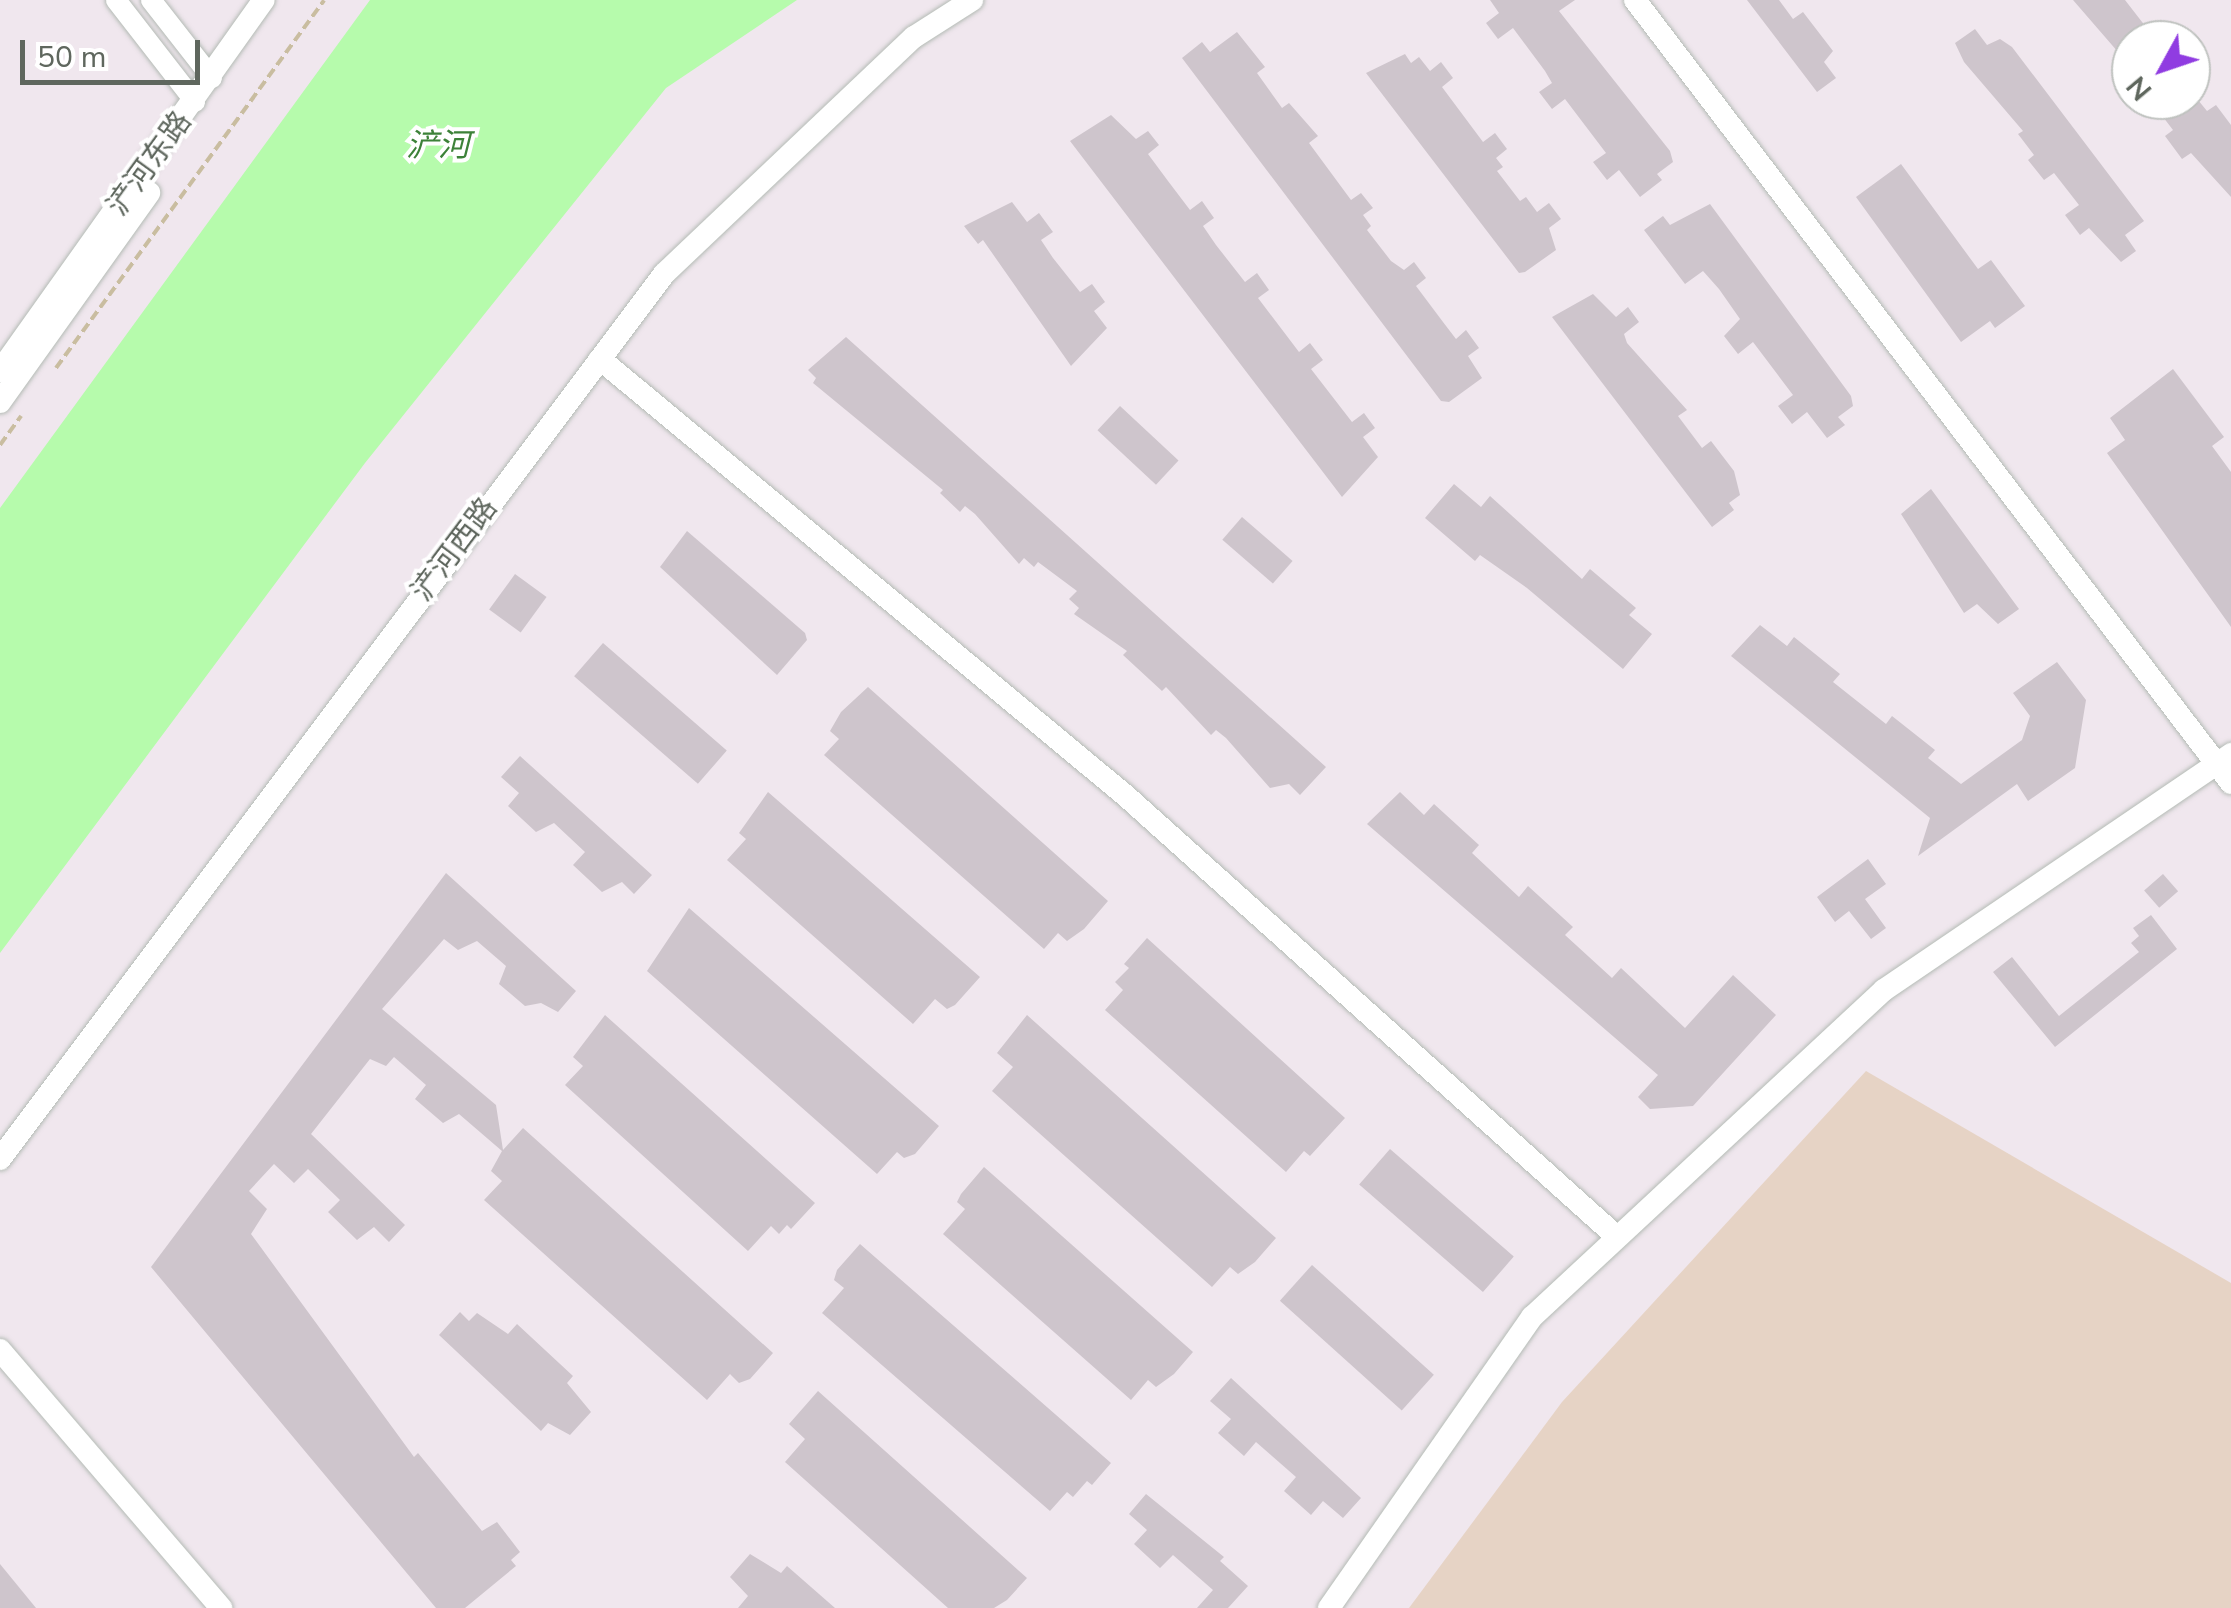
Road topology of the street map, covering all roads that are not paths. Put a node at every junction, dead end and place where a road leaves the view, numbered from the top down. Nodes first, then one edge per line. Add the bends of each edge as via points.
1 (116, 0) edge
2 (151, 0) edge
3 (264, 0) edge
4 (972, 0) edge
5 (1635, 0) edge
6 (212, 78) junction
7 (195, 102) junction
8 (600, 359) junction
9 (0, 371) edge
10 (0, 402) edge
11 (2224, 759) edge
12 (2231, 784) edge
13 (0, 1159) edge
14 (1617, 1237) junction
15 (0, 1350) edge
16 (221, 1608) edge
17 (1329, 1608) edge

1 - 7 street
2 - 6 street
3 - 6 street
4 - 8 street, 浐河西路 via 914,37 664,274
5 - 11 street
6 - 7 street
7 - 9 street, 浐河东路
7 - 10 street, 浐河东路 via 183,145
8 - 13 street, 浐河西路
8 - 14 street via 1126,796
11 - 12 street
11 - 14 street via 1884,990
14 - 17 street via 1532,1316
15 - 16 street

